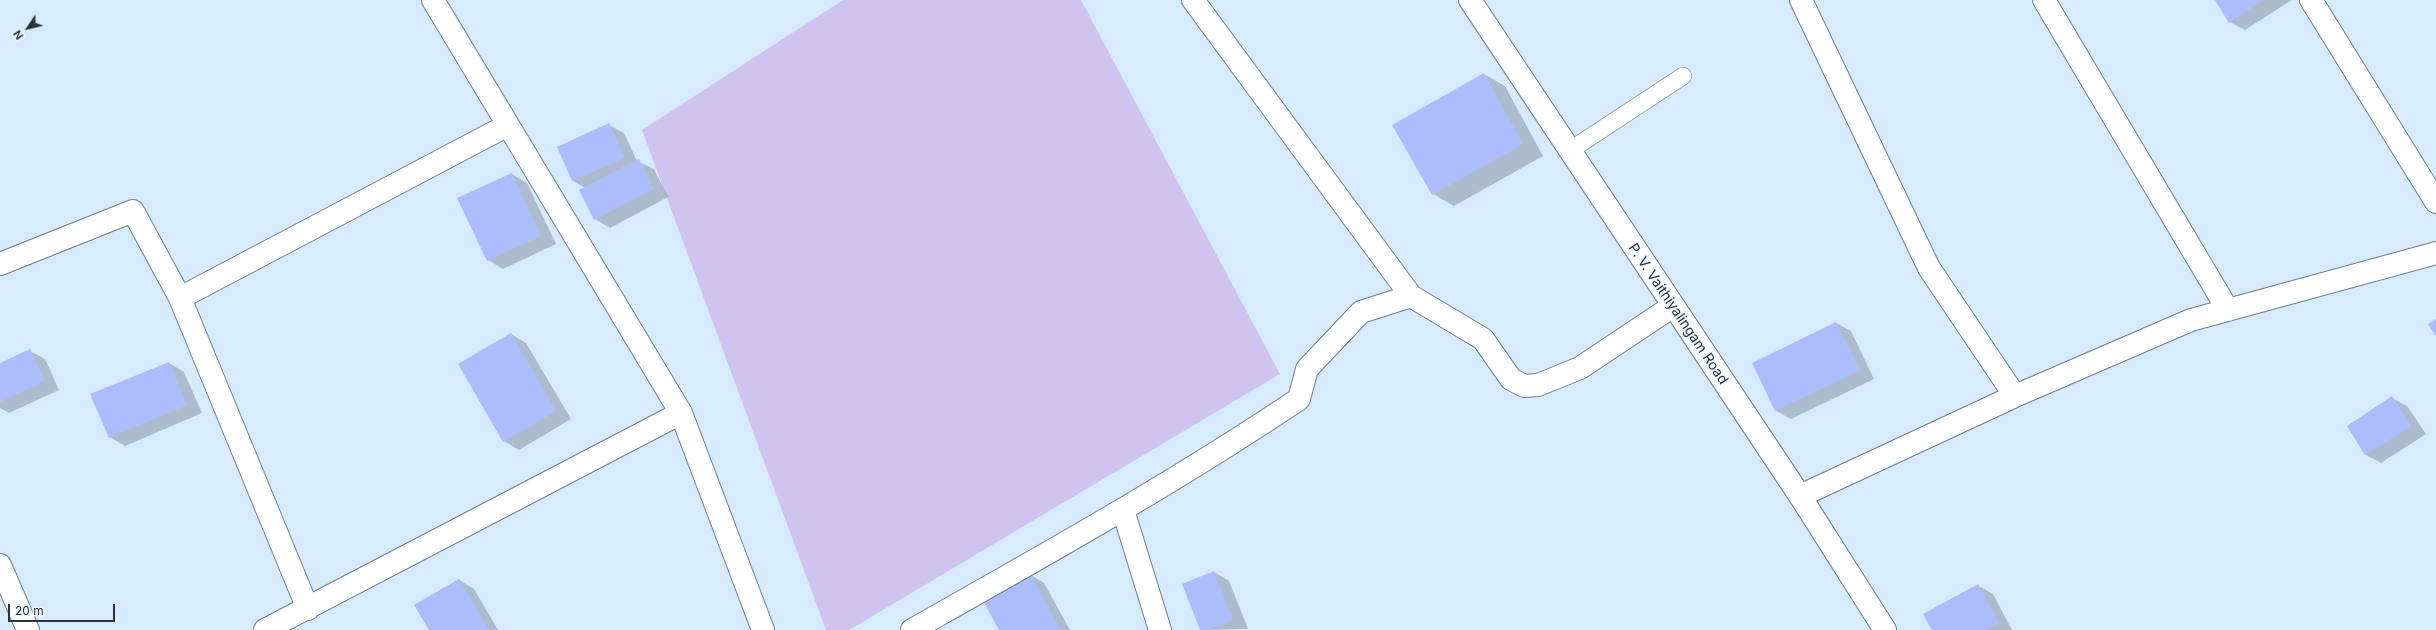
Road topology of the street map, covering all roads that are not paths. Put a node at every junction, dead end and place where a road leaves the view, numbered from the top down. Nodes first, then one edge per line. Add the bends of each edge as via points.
1 (432, 0) edge
2 (1193, 0) edge
3 (1470, 0) edge
4 (1801, 0) edge
5 (2044, 0) edge
6 (2311, 0) edge
7 (1683, 76) dead end
8 (508, 125) junction
9 (1569, 151) junction
10 (2436, 202) edge
11 (2436, 253) edge
12 (0, 264) edge
13 (1410, 296) junction
14 (180, 298) junction
15 (1673, 306) junction
16 (2228, 310) junction
17 (2015, 396) junction
18 (681, 413) junction
19 (1800, 496) junction
20 (1123, 510) junction
21 (0, 565) edge
22 (308, 609) junction
23 (28, 630) edge
24 (266, 630) edge
25 (763, 630) edge
26 (912, 630) edge
27 (1160, 630) edge
28 (1883, 630) edge

1 - 8 street
2 - 13 street
3 - 9 street, P. V. Vaithiyalingam Road
4 - 17 street via 1929,268
5 - 16 street
6 - 10 street
7 - 9 lane
8 - 14 street
8 - 18 street
9 - 15 street, P. V. Vaithiyalingam Road
11 - 16 street
12 - 14 street via 133,211
13 - 15 street via 1483,339 1511,379 1524,386 1538,385 1580,368
13 - 20 street via 1361,312 1307,369 1299,399 1222,451
14 - 22 street
15 - 19 street, P. V. Vaithiyalingam Road
16 - 17 street via 2191,320
17 - 19 street
18 - 22 street
18 - 25 street
19 - 28 street, P. V. Vaithiyalingam Road
20 - 26 street
20 - 27 street
21 - 23 street
22 - 24 street

